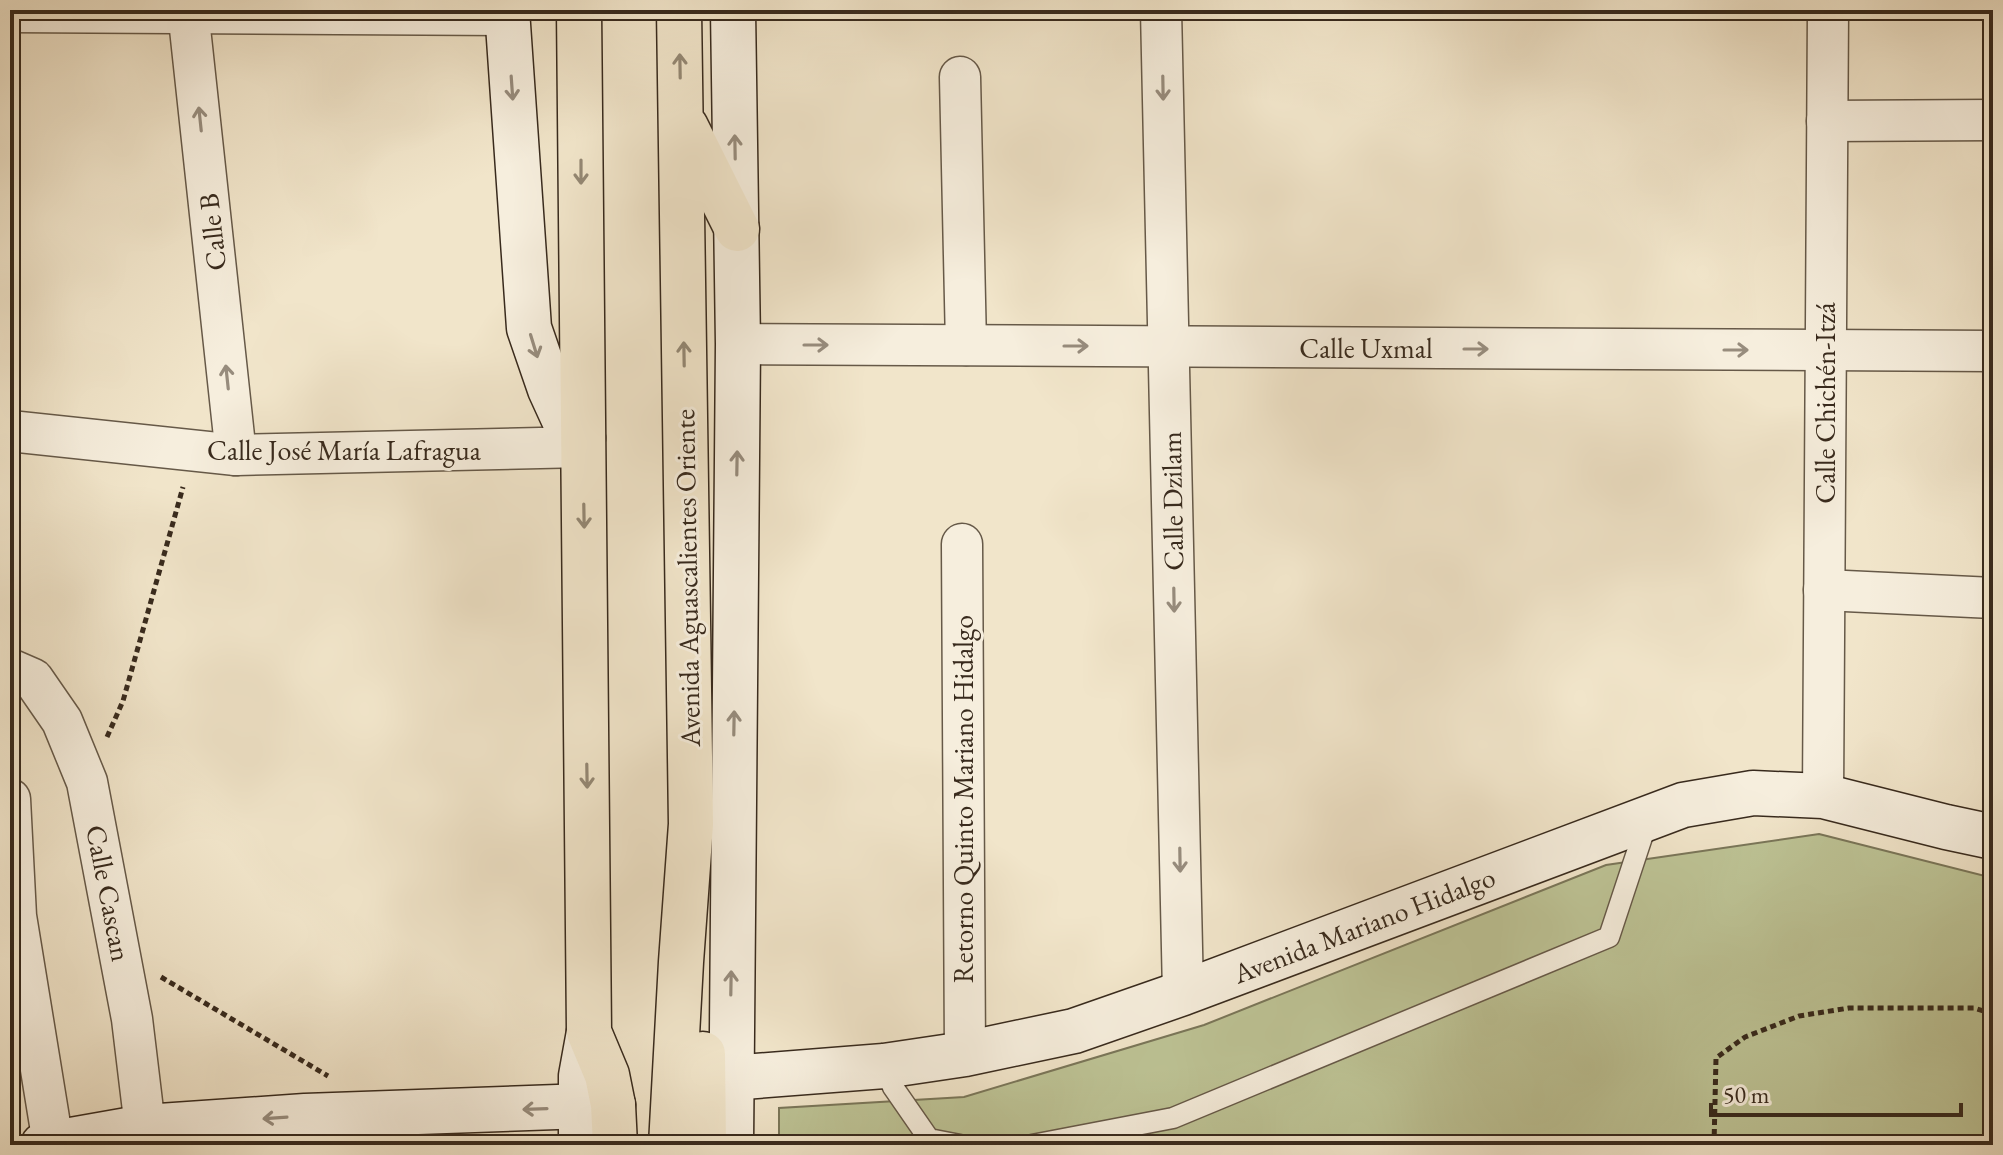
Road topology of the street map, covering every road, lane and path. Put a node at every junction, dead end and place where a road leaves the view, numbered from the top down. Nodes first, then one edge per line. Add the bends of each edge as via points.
1 (579, 10) edge
2 (679, 10) edge
3 (733, 10) edge
4 (1161, 10) edge
5 (1828, 10) edge
6 (188, 11) edge
7 (10, 12) edge
8 (507, 12) edge
9 (960, 77) dead end
10 (681, 118) junction
11 (1993, 120) edge
12 (1827, 121) junction
13 (737, 229) junction
14 (738, 344) junction
15 (966, 345) junction
16 (1169, 347) junction
17 (1825, 351) junction
18 (1993, 351) edge
19 (10, 431) edge
20 (583, 443) junction
21 (193, 450) junction
22 (236, 455) junction
23 (962, 544) dead end
24 (1824, 590) junction
25 (1993, 598) edge
26 (10, 669) edge
27 (87, 782) junction
28 (1823, 796) junction
29 (10, 799) edge
30 (1649, 818) junction
31 (691, 824) junction
32 (1993, 837) edge
33 (13, 917) edge
34 (121, 954) junction
35 (1183, 993) junction
36 (1993, 1014) edge
37 (965, 1054) junction
38 (884, 1066) junction
39 (730, 1078) junction
40 (336, 1082) dead end
41 (598, 1126) edge
42 (145, 1136) edge
43 (48, 1144) edge
44 (671, 1145) edge
45 (704, 1145) edge
46 (731, 1145) edge
47 (960, 1145) edge
48 (1032, 1145) edge
49 (1714, 1145) edge

1 -> 20 main road
10 -> 2 main road, Avenida Aguascalientes Oriente
13 -> 3 street, Avenida Aguascalientes Oriente
4 -> 16 street, Calle Dzilam
5 - 12 street, Calle Chichén-Itzá
6 - 7 street
6 - 8 street
22 -> 6 street, Calle B
8 -> 20 street via 529,328 566,424
9 - 15 street
10 - 13 main road
31 -> 10 main road, Avenida Aguascalientes Oriente
11 - 12 street
12 - 17 street, Calle Chichén-Itzá
13 - 14 street, Avenida Aguascalientes Oriente
14 -> 15 street, Calle Uxmal
39 -> 14 street, Avenida Aguascalientes Oriente
15 -> 16 street, Calle Uxmal
16 -> 17 street, Calle Uxmal
16 -> 35 street, Calle Dzilam
17 - 18 street, Calle Uxmal
17 - 24 street, Calle Chichén-Itzá
19 - 21 street, Calle José María Lafragua
20 - 22 street, Calle José María Lafragua
20 -> 41 main road via 589,1032 607,1075
21 - 22 street, Calle José María Lafragua
21 - 27 path via 123,701
23 - 37 street, Retorno Quinto Mariano Hidalgo
24 - 25 street
24 - 28 street, Calle Chichén-Itzá
26 - 27 street, Calle Cascan via 33,679 62,721
27 - 34 street, Calle Cascan
28 - 30 street, Avenida Mariano Hidalgo via 1753,793 1683,805
28 - 32 street, Avenida Mariano Hidalgo
29 - 33 street
30 - 35 street, Avenida Mariano Hidalgo
30 - 48 lane via 1609,937 1173,1118
31 - 44 main road, Avenida Aguascalientes Oriente
31 - 45 main road via 703,966
33 - 43 street
34 - 40 path
34 - 42 street, Calle Cascan
35 - 37 street, Avenida Mariano Hidalgo via 1074,1031
36 - 49 path via 1974,1008 1849,1008 1799,1016 1745,1037 1716,1058
37 - 38 street, Avenida Mariano Hidalgo
38 - 39 street, Avenida Mariano Hidalgo
38 - 47 lane via 929,1139
39 - 46 street, Avenida Aguascalientes Oriente
41 -> 42 street via 305,1116
42 - 43 street

